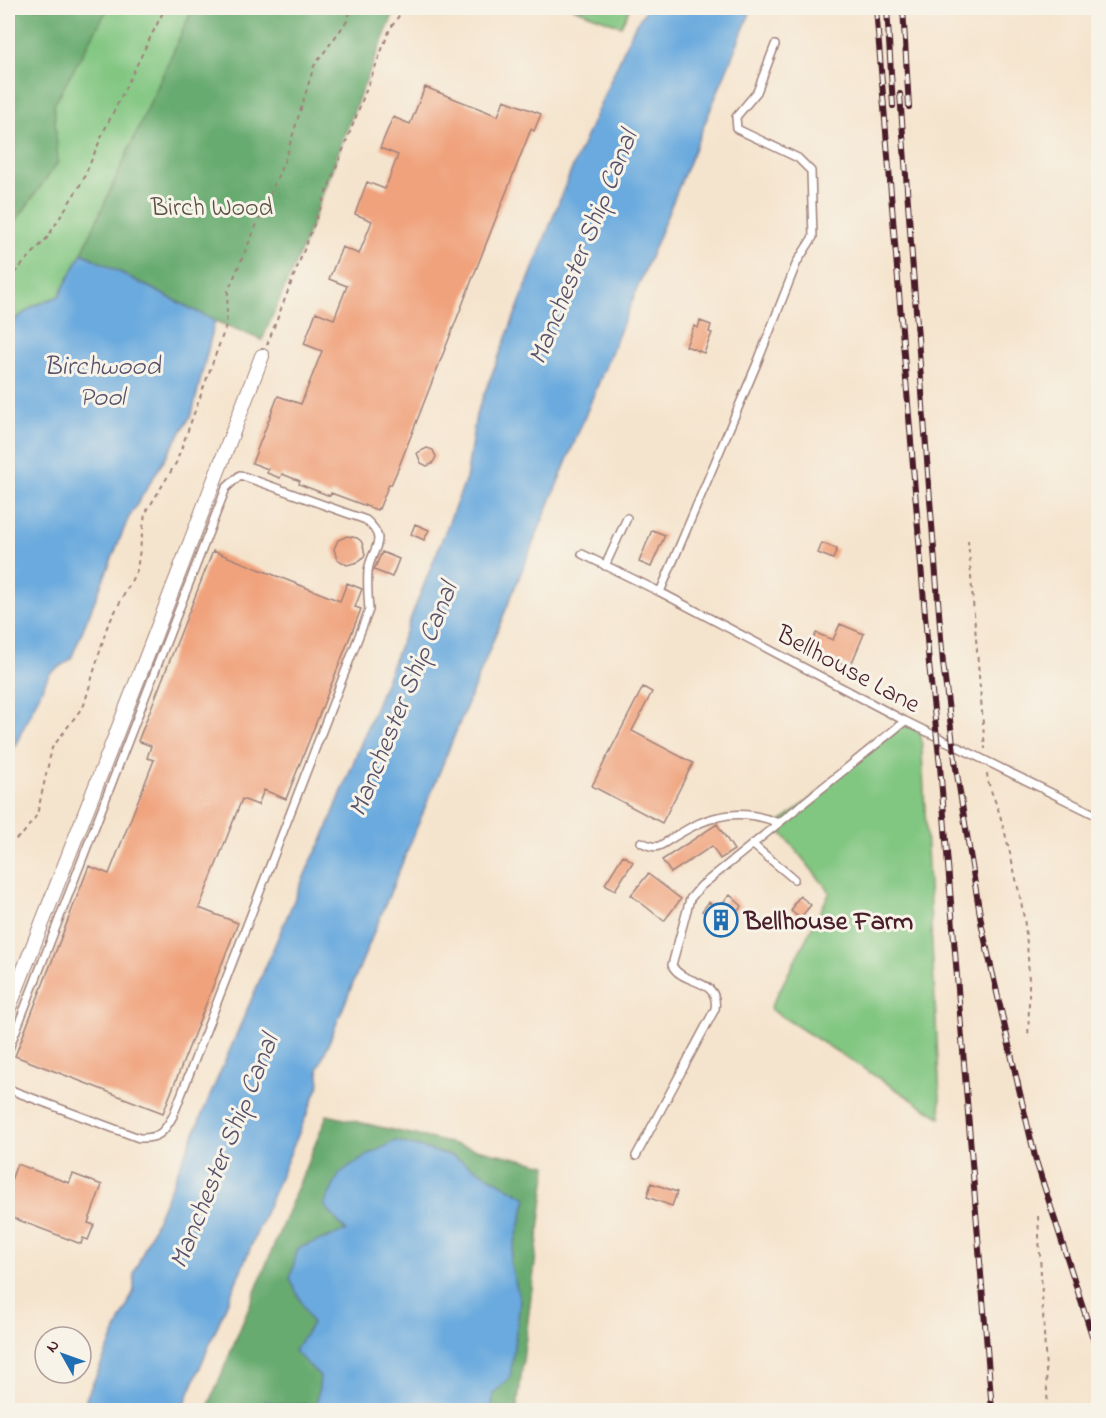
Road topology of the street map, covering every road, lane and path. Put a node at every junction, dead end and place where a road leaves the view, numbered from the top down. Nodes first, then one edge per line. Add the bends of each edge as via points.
1 (165, 8) edge
2 (352, 8) edge
3 (404, 8) edge
4 (775, 45) dead end
5 (8, 280) edge
6 (262, 356) joint
7 (627, 518) dead end
8 (968, 540) dead end
9 (582, 554) dead end
10 (605, 566) junction
11 (660, 592) junction
12 (905, 721) junction
13 (986, 761) junction
14 (1098, 816) edge
15 (778, 823) junction
16 (641, 842) dead end
17 (8, 844) edge
18 (752, 844) junction
19 (794, 879) dead end
20 (8, 1010) edge
21 (1028, 1038) dead end
22 (8, 1051) edge
23 (8, 1089) edge
24 (636, 1156) dead end
25 (1038, 1216) dead end
26 (1048, 1410) edge

1 - 5 path via 82,182 47,238
2 - 17 path via 314,66 286,157 228,291 226,326 176,464 145,514 137,570 107,627 84,705 52,748 37,815 22,835
3 - 6 path via 390,29
4 - 11 lane via 757,93 736,117 737,129 798,158 811,171 813,237 797,262
6 - 20 street
7 - 10 lane
8 - 13 path
9 - 10 lane, Bellhouse Lane
10 - 11 lane, Bellhouse Lane
11 - 12 lane, Bellhouse Lane
12 - 13 lane, Bellhouse Lane
12 - 15 lane
13 - 14 lane, Bellhouse Lane
13 - 21 path via 1022,908 1027,942
15 - 16 lane via 741,814 721,816 687,829 658,847
15 - 18 lane
18 - 19 lane
18 - 24 lane via 690,899 672,964 680,974 708,988 717,1001
22 - 23 lane via 226,488 240,475 366,520 378,536 368,570 369,610 167,1127 159,1135 139,1138
25 - 26 path

